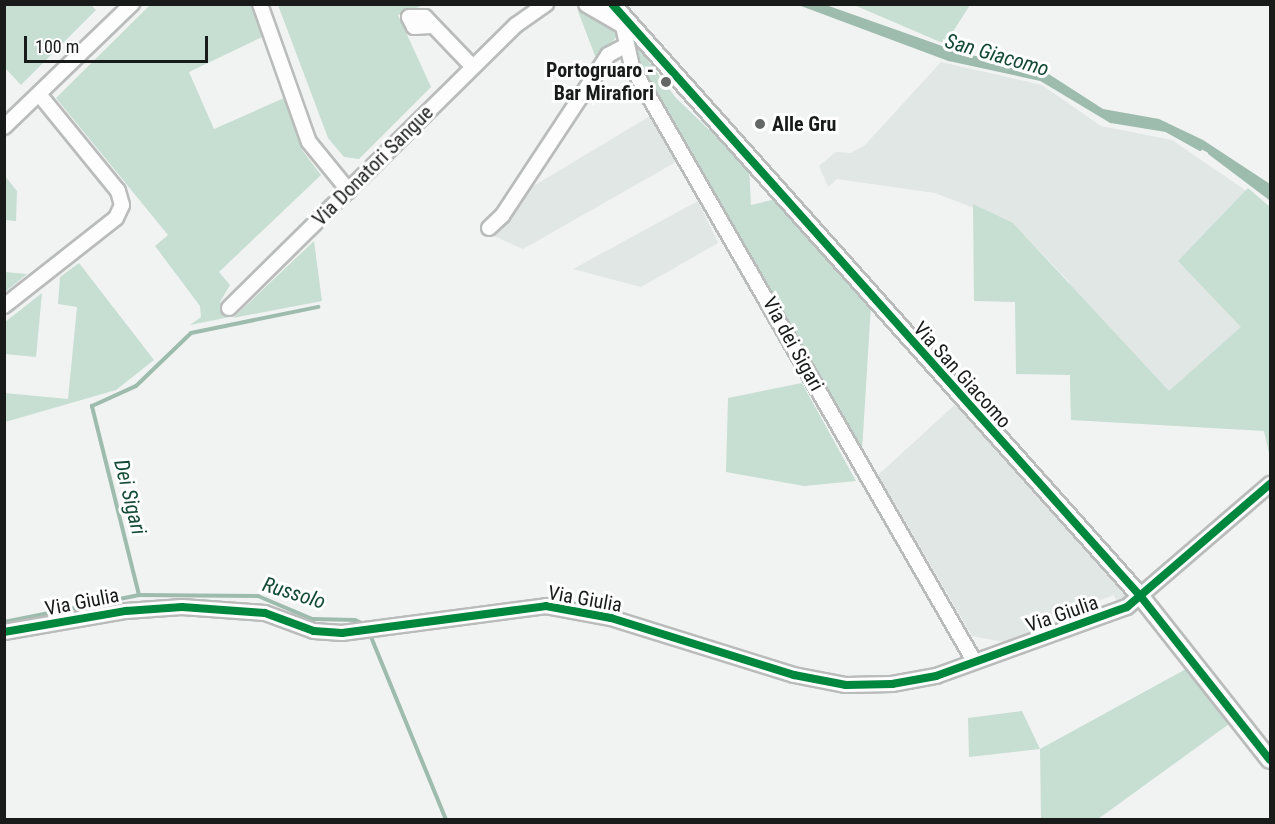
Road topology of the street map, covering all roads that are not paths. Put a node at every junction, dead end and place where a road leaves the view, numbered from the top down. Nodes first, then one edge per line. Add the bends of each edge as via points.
1 (132, 4) edge
2 (260, 4) edge
3 (526, 4) edge
4 (546, 4) edge
5 (587, 4) edge
6 (612, 4) edge
7 (516, 25) junction
8 (431, 26) dead end
9 (623, 26) junction
10 (648, 44) junction
11 (625, 46) junction
12 (473, 67) junction
13 (39, 94) junction
14 (4, 126) edge
15 (349, 191) junction
16 (489, 228) dead end
17 (4, 306) edge
18 (229, 308) dead end
19 (1270, 484) edge
20 (1142, 598) junction
21 (4, 632) edge
22 (973, 659) junction
23 (1270, 760) edge

1 - 13 street
2 - 15 street via 309,142
3 - 7 street, Via Donatori Sangue
4 - 7 street, Via Donatori Sangue
5 - 9 street, Via San Giacomo
6 - 10 street, Via San Giacomo
7 - 12 street, Via Donatori Sangue
8 - 12 street
9 - 10 street, Via San Giacomo
9 - 11 street, Via dei Sigari
10 - 20 street, Via San Giacomo
11 - 16 street via 608,55 502,216
11 - 22 street, Via dei Sigari via 632,67
12 - 15 street, Via Donatori Sangue
13 - 14 street
13 - 17 street via 118,191 122,205 116,218
15 - 18 street, Via Donatori Sangue
19 - 20 street, Via Giulia
20 - 22 street, Via Giulia via 1090,623
20 - 23 street, Via San Giacomo
21 - 22 street, Via Giulia via 126,610 182,607 265,614 314,631 360,631 525,607 568,608 794,675 862,686 936,676

